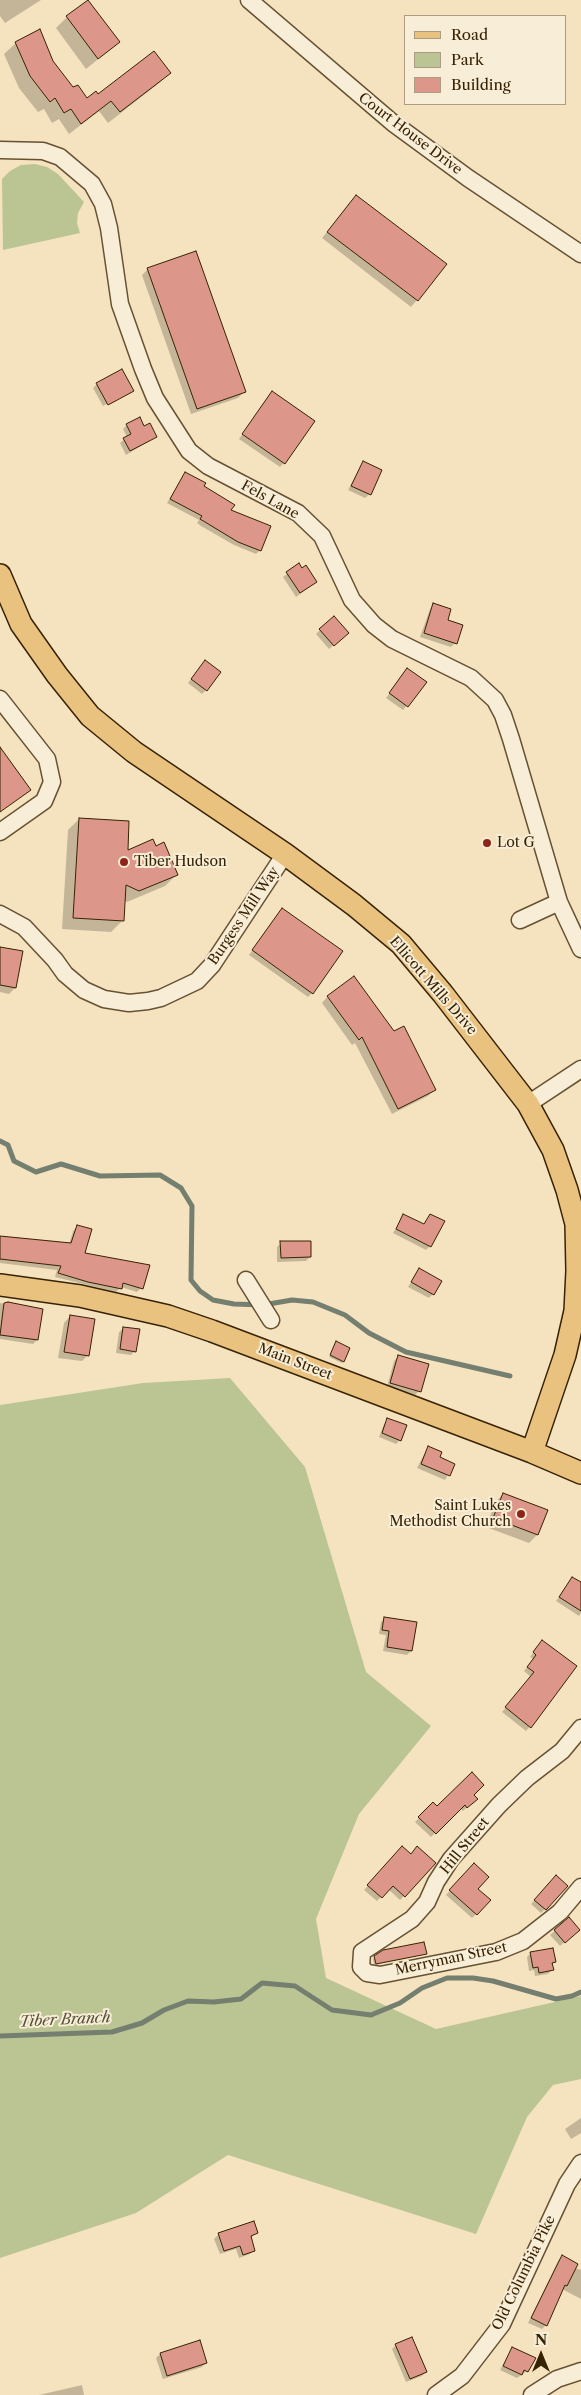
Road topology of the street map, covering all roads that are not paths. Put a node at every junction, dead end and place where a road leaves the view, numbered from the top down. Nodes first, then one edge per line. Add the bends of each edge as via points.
1 (249, 0) edge
2 (0, 150) edge
3 (581, 254) edge
4 (0, 575) edge
5 (0, 699) edge
6 (0, 832) edge
7 (286, 854) junction
8 (559, 902) junction
9 (0, 914) edge
10 (520, 920) dead end
11 (581, 949) edge
12 (581, 1069) edge
13 (528, 1104) junction
14 (246, 1280) dead end
15 (0, 1285) edge
16 (271, 1320) dead end
17 (532, 1452) junction
18 (581, 1473) edge
19 (581, 1728) edge
20 (581, 1887) edge
21 (361, 1967) joint
22 (581, 2163) edge
23 (581, 2371) edge
24 (436, 2395) edge
25 (532, 2395) edge

1 - 3 street, Court House Drive via 393,123
2 - 8 street, Fels Lane via 43,151 60,157 92,184 103,204 120,304 140,360 155,398 189,451 208,466 298,513 322,536 352,600 374,625 392,639 470,678 495,700 511,739
4 - 7 main road, Ellicott Mills Drive via 20,624 56,676 90,716 134,752
5 - 6 street via 47,759 52,782 44,801
7 - 9 street, Burgess Mill Way via 212,965 197,981 148,1001 129,1003 104,999 84,990 24,927
7 - 13 main road, Ellicott Mills Drive via 401,944
8 - 10 street
8 - 11 street, Fels Lane
12 - 13 street
13 - 17 main road, Ellicott Mills Drive via 553,1150 567,1190 576,1224 578,1271 575,1311 565,1355
14 - 16 street
15 - 17 main road, Main Street via 80,1296 168,1316
17 - 18 main road, Main Street
19 - 21 street, Hill Street via 562,1751 499,1805 451,1859 427,1902 412,1919 366,1947 360,1957
20 - 21 street, Merryman Street via 560,1912 523,1941 496,1952 380,1974 367,1973
22 - 24 street, Old Columbia Pike via 567,2184 502,2324 462,2376
23 - 25 street via 556,2379

